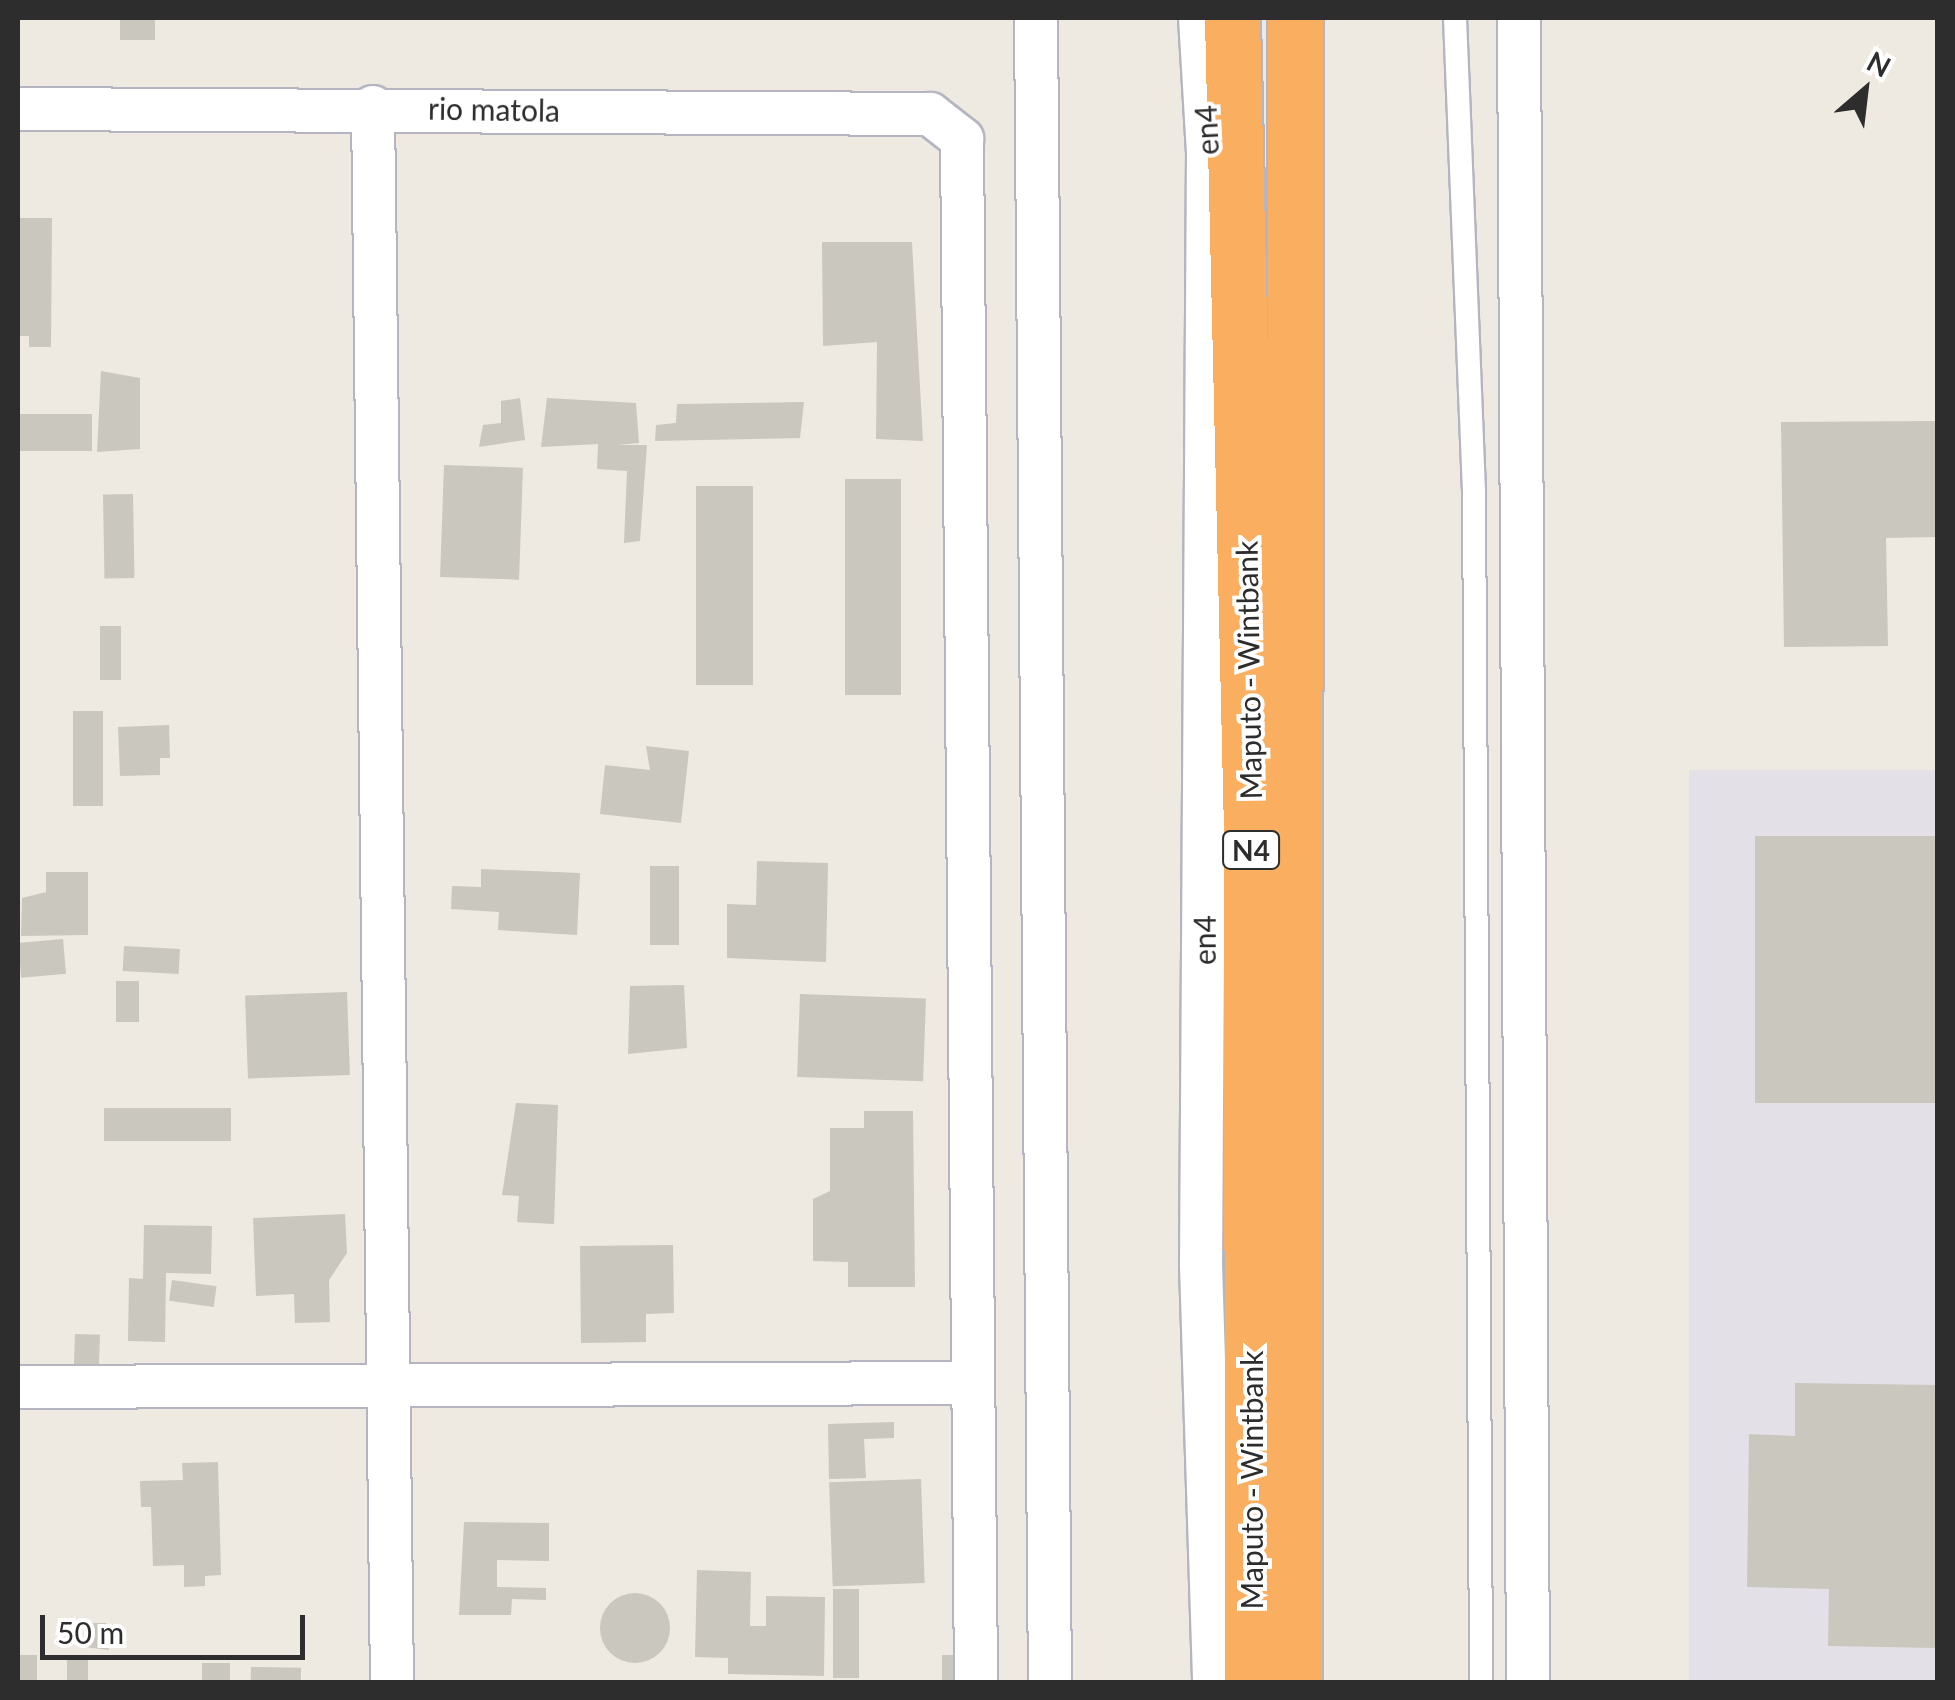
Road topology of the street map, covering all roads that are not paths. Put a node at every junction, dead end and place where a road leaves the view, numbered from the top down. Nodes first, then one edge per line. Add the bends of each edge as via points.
1 (1036, 18) edge
2 (1200, 18) edge
3 (1232, 18) edge
4 (1295, 18) edge
5 (1455, 18) edge
6 (1520, 18) edge
7 (373, 107) junction
8 (18, 109) edge
9 (972, 1384) junction
10 (391, 1385) junction
11 (18, 1386) edge
12 (392, 1682) edge
13 (976, 1682) edge
14 (1050, 1682) edge
15 (1214, 1682) edge
16 (1252, 1682) edge
17 (1294, 1682) edge
18 (1481, 1682) edge
19 (1528, 1682) edge

1 - 14 street
2 - 15 street, en4 via 1208,153 1201,1265
3 - 16 highway, Maputo - Wintbank / N4 via 1251,829
4 - 17 highway, Maputo - Wintbank / N4
5 - 18 lane via 1474,491
6 - 19 street
7 - 8 street, rio matola
7 - 9 street, rio matola via 930,114 962,139
7 - 10 street
9 - 10 street
9 - 13 street
10 - 11 street
10 - 12 street

